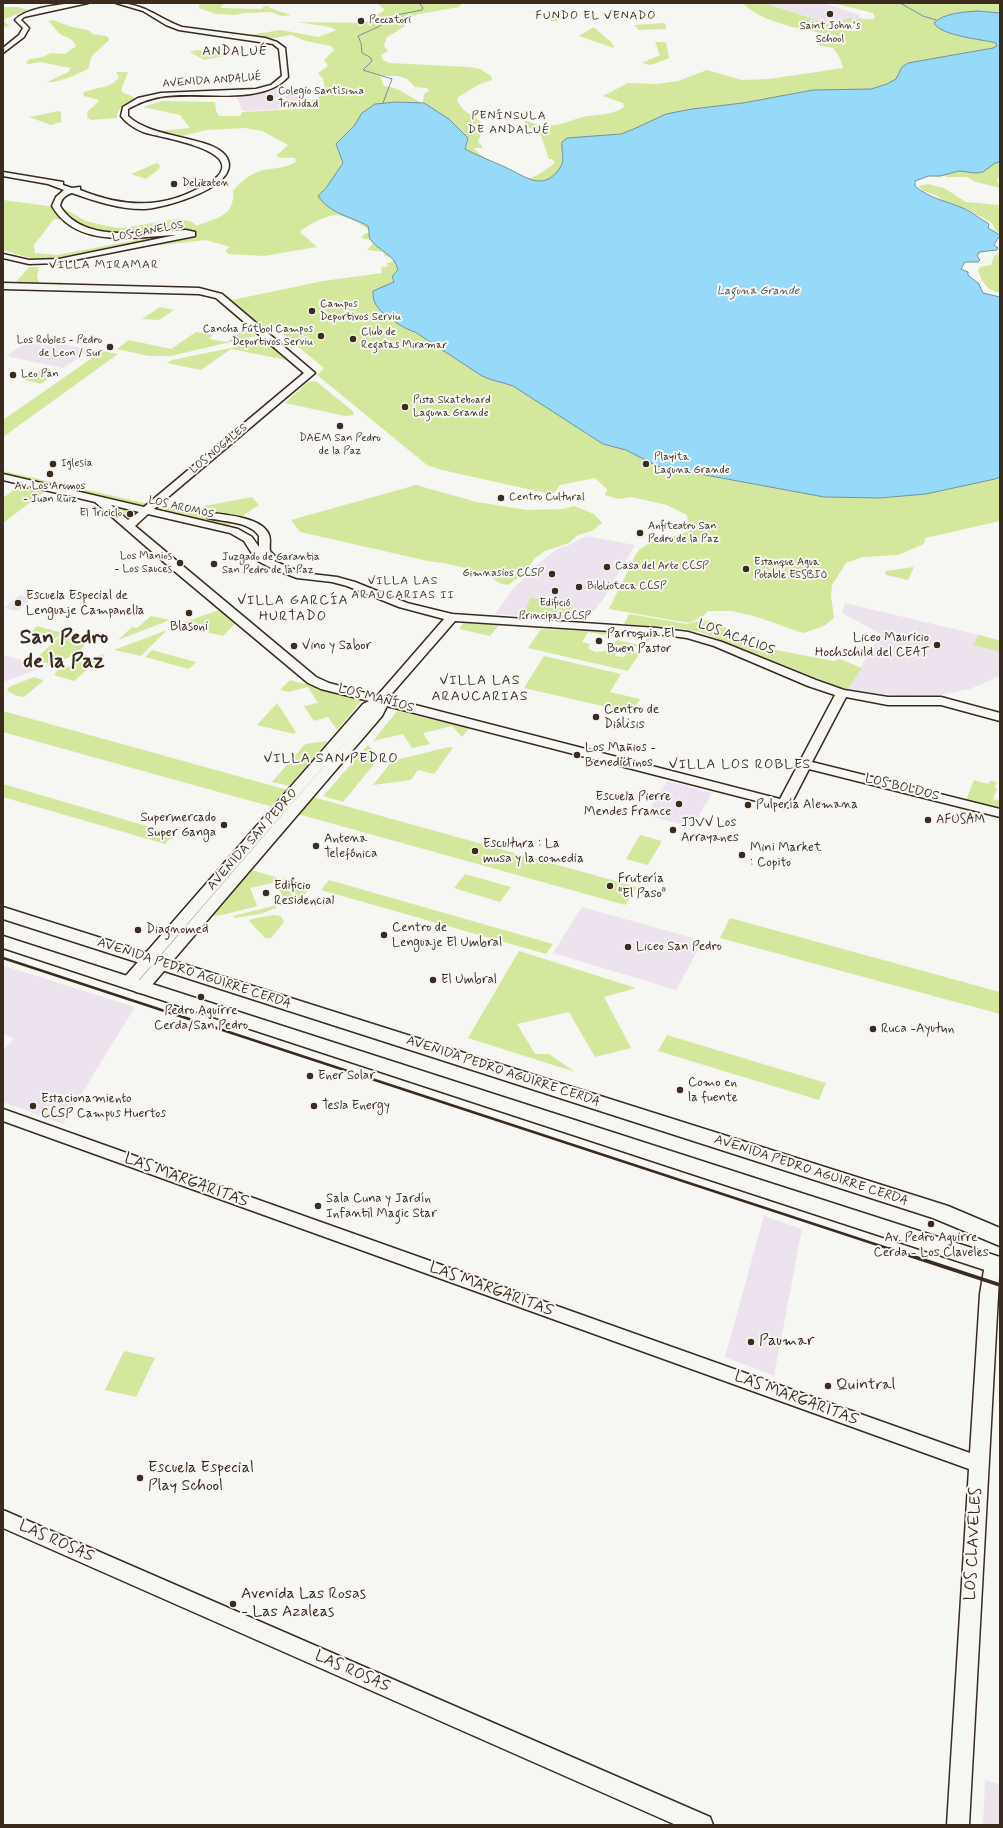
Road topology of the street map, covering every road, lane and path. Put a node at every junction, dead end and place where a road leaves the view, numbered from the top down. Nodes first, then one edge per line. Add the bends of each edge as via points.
1 (74, 3) edge
2 (85, 3) edge
3 (119, 3) edge
4 (4, 48) edge
5 (3, 174) edge
6 (75, 192) junction
7 (3, 256) edge
8 (3, 286) edge
9 (3, 468) edge
10 (32, 474) junction
11 (3, 477) edge
12 (22, 482) junction
13 (97, 499) junction
14 (155, 503) junction
15 (146, 510) junction
16 (239, 522) junction
17 (128, 526) junction
18 (230, 530) junction
19 (307, 577) joint
20 (333, 579) junction
21 (452, 617) junction
22 (842, 693) junction
23 (380, 700) junction
24 (1000, 717) edge
25 (805, 764) junction
26 (1000, 813) edge
27 (3, 913) edge
28 (3, 942) edge
29 (155, 962) junction
30 (134, 985) junction
31 (3, 1115) edge
32 (1000, 1237) edge
33 (997, 1265) edge
34 (979, 1464) junction
35 (3, 1519) edge
36 (702, 1825) edge
37 (958, 1825) edge

1 - 4 street via 46,8 11,20 18,31
2 - 4 street via 22,16 19,20 26,31 21,38
3 - 6 street, AVENIDA ANDALUÉ via 145,10 181,29 270,41 281,47 285,76 281,82 267,88 155,96 132,103 126,108 124,112 128,122 142,129 193,142 216,152 225,162 223,175 188,197 167,204 136,207
5 - 6 street, AVENIDA ANDALUÉ via 51,183
6 - 7 street, LOS CANELOS via 58,199 56,204 58,210 75,226 85,231 192,234 59,261 29,262
8 - 14 street, LOS NOGALES via 204,291 219,296 310,373
9 - 10 street, LOS AROMOS
10 - 12 street
10 - 14 street, LOS AROMOS
11 - 12 street, LOS AROMOS
12 - 13 street, LOS AROMOS
13 - 15 street, LOS AROMOS
13 - 17 street, LOS MAÑÍOS
14 - 15 street, LOS NOGALES
14 - 16 street, LOS AROMOS
15 - 17 street, LOS NOGALES
15 - 18 street, LOS AROMOS
16 - 18 street
16 - 20 street, LOS AROMOS via 262,531 265,536 264,550 271,558
17 - 23 street, LOS MAÑÍOS via 315,682
18 - 19 street, LOS AROMOS via 248,539 257,554 266,562
19 - 20 street, LOS ACACIOS
20 - 21 street, LOS ACACIOS via 411,607
21 - 22 street, LOS ACACIOS via 688,635 718,644
21 - 23 street, AVENIDA SAN PEDRO
22 - 24 street, LOS ACACIOS via 894,702 941,701
22 - 25 street
23 - 25 street, LOS MAÑÍOS via 784,804
23 - 29 street, AVENIDA SAN PEDRO via 382,706 378,713
25 - 26 street, LOS BOLDOS
27 - 29 highway, AVENIDA PEDRO AGUIRRE CERDA
28 - 30 highway
29 - 30 street, AVENIDA SAN PEDRO
29 - 32 highway, AVENIDA PEDRO AGUIRRE CERDA via 940,1212
30 - 33 highway
31 - 34 street, LAS MARGARITAS
33 - 34 street, LOS CLAVELES via 988,1294
34 - 37 street, LOS CLAVELES
35 - 36 street, LAS ROSAS

